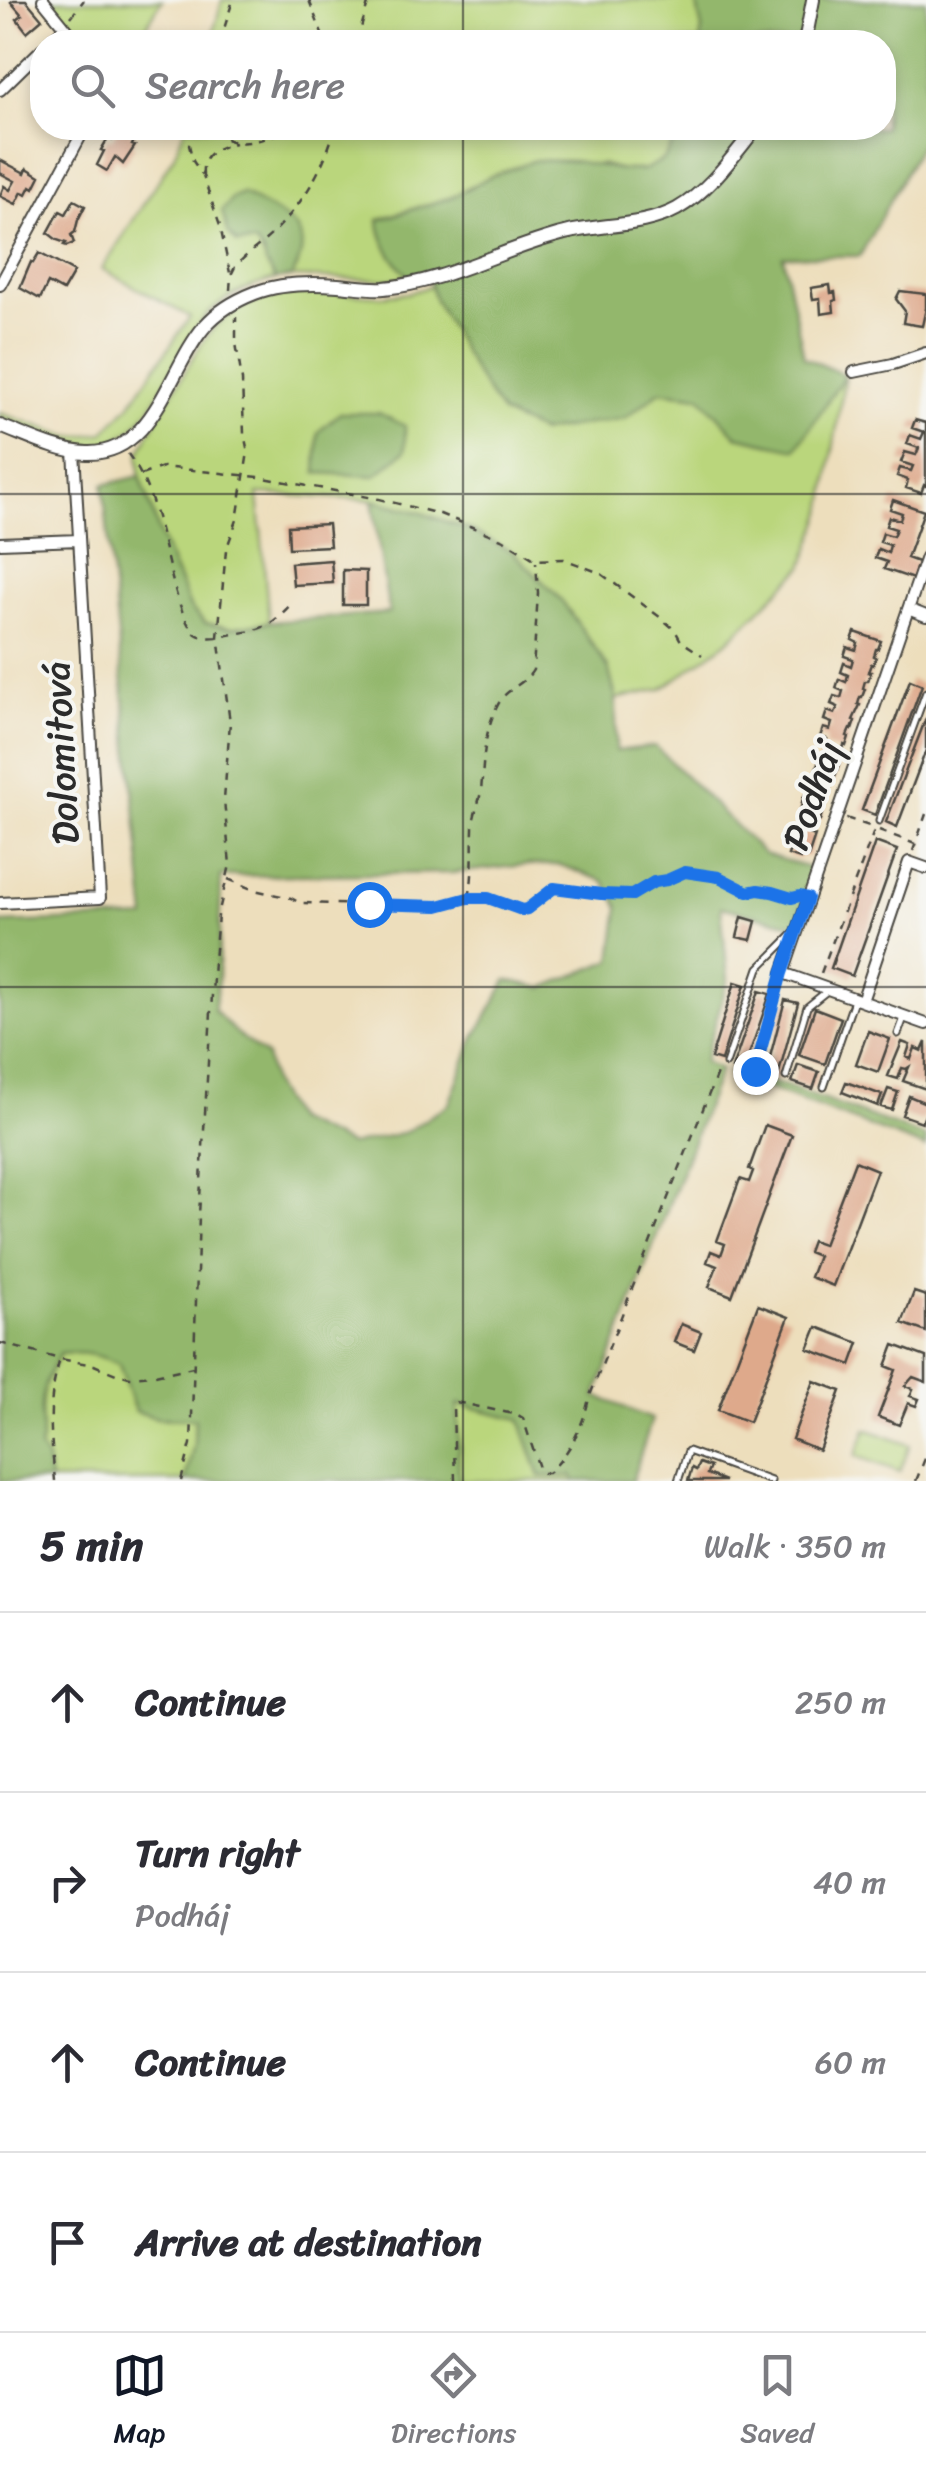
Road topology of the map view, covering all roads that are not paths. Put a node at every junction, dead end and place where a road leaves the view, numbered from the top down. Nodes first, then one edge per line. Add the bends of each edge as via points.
1 (43, 0) edge
2 (814, 0) edge
3 (65, 27) junction
4 (62, 30) edge
5 (67, 30) edge
6 (807, 30) edge
7 (30, 61) edge
8 (0, 90) edge
9 (79, 140) edge
10 (747, 140) edge
11 (0, 285) edge
12 (926, 353) edge
13 (854, 372) dead end
14 (0, 426) edge
15 (74, 451) junction
16 (79, 540) junction
17 (0, 543) edge
18 (926, 557) edge
19 (908, 610) junction
20 (926, 616) edge
21 (926, 692) edge
22 (880, 820) dead end
23 (926, 868) edge
24 (0, 903) edge
25 (797, 930) junction
26 (782, 973) junction
27 (830, 990) junction
28 (858, 1000) junction
29 (904, 1016) junction
30 (926, 1024) edge
31 (898, 1034) dead end
32 (726, 1064) road end
33 (755, 1071) dead end
34 (786, 1077) dead end
35 (824, 1087) dead end
36 (678, 1481) edge
37 (771, 1481) edge

1 - 3 street
2 - 6 street
3 - 4 street
3 - 5 street
7 - 8 street
9 - 11 street
10 - 15 street via 674,212 568,232 414,284 292,285 231,304 188,350 148,420 121,445
12 - 13 street
14 - 15 street
15 - 16 street, Dolomitová
16 - 17 street
16 - 24 street, Dolomitová via 100,898
18 - 19 street, Podháj
19 - 20 street
19 - 25 street, Podháj
21 - 22 lane
23 - 28 street via 908,862
25 - 26 street, Podháj
25 - 32 lane via 759,968
26 - 27 street
26 - 33 lane
27 - 28 street
27 - 34 lane via 808,1007
28 - 29 street
28 - 35 lane
29 - 30 street
29 - 31 lane
36 - 37 lane via 688,1451

